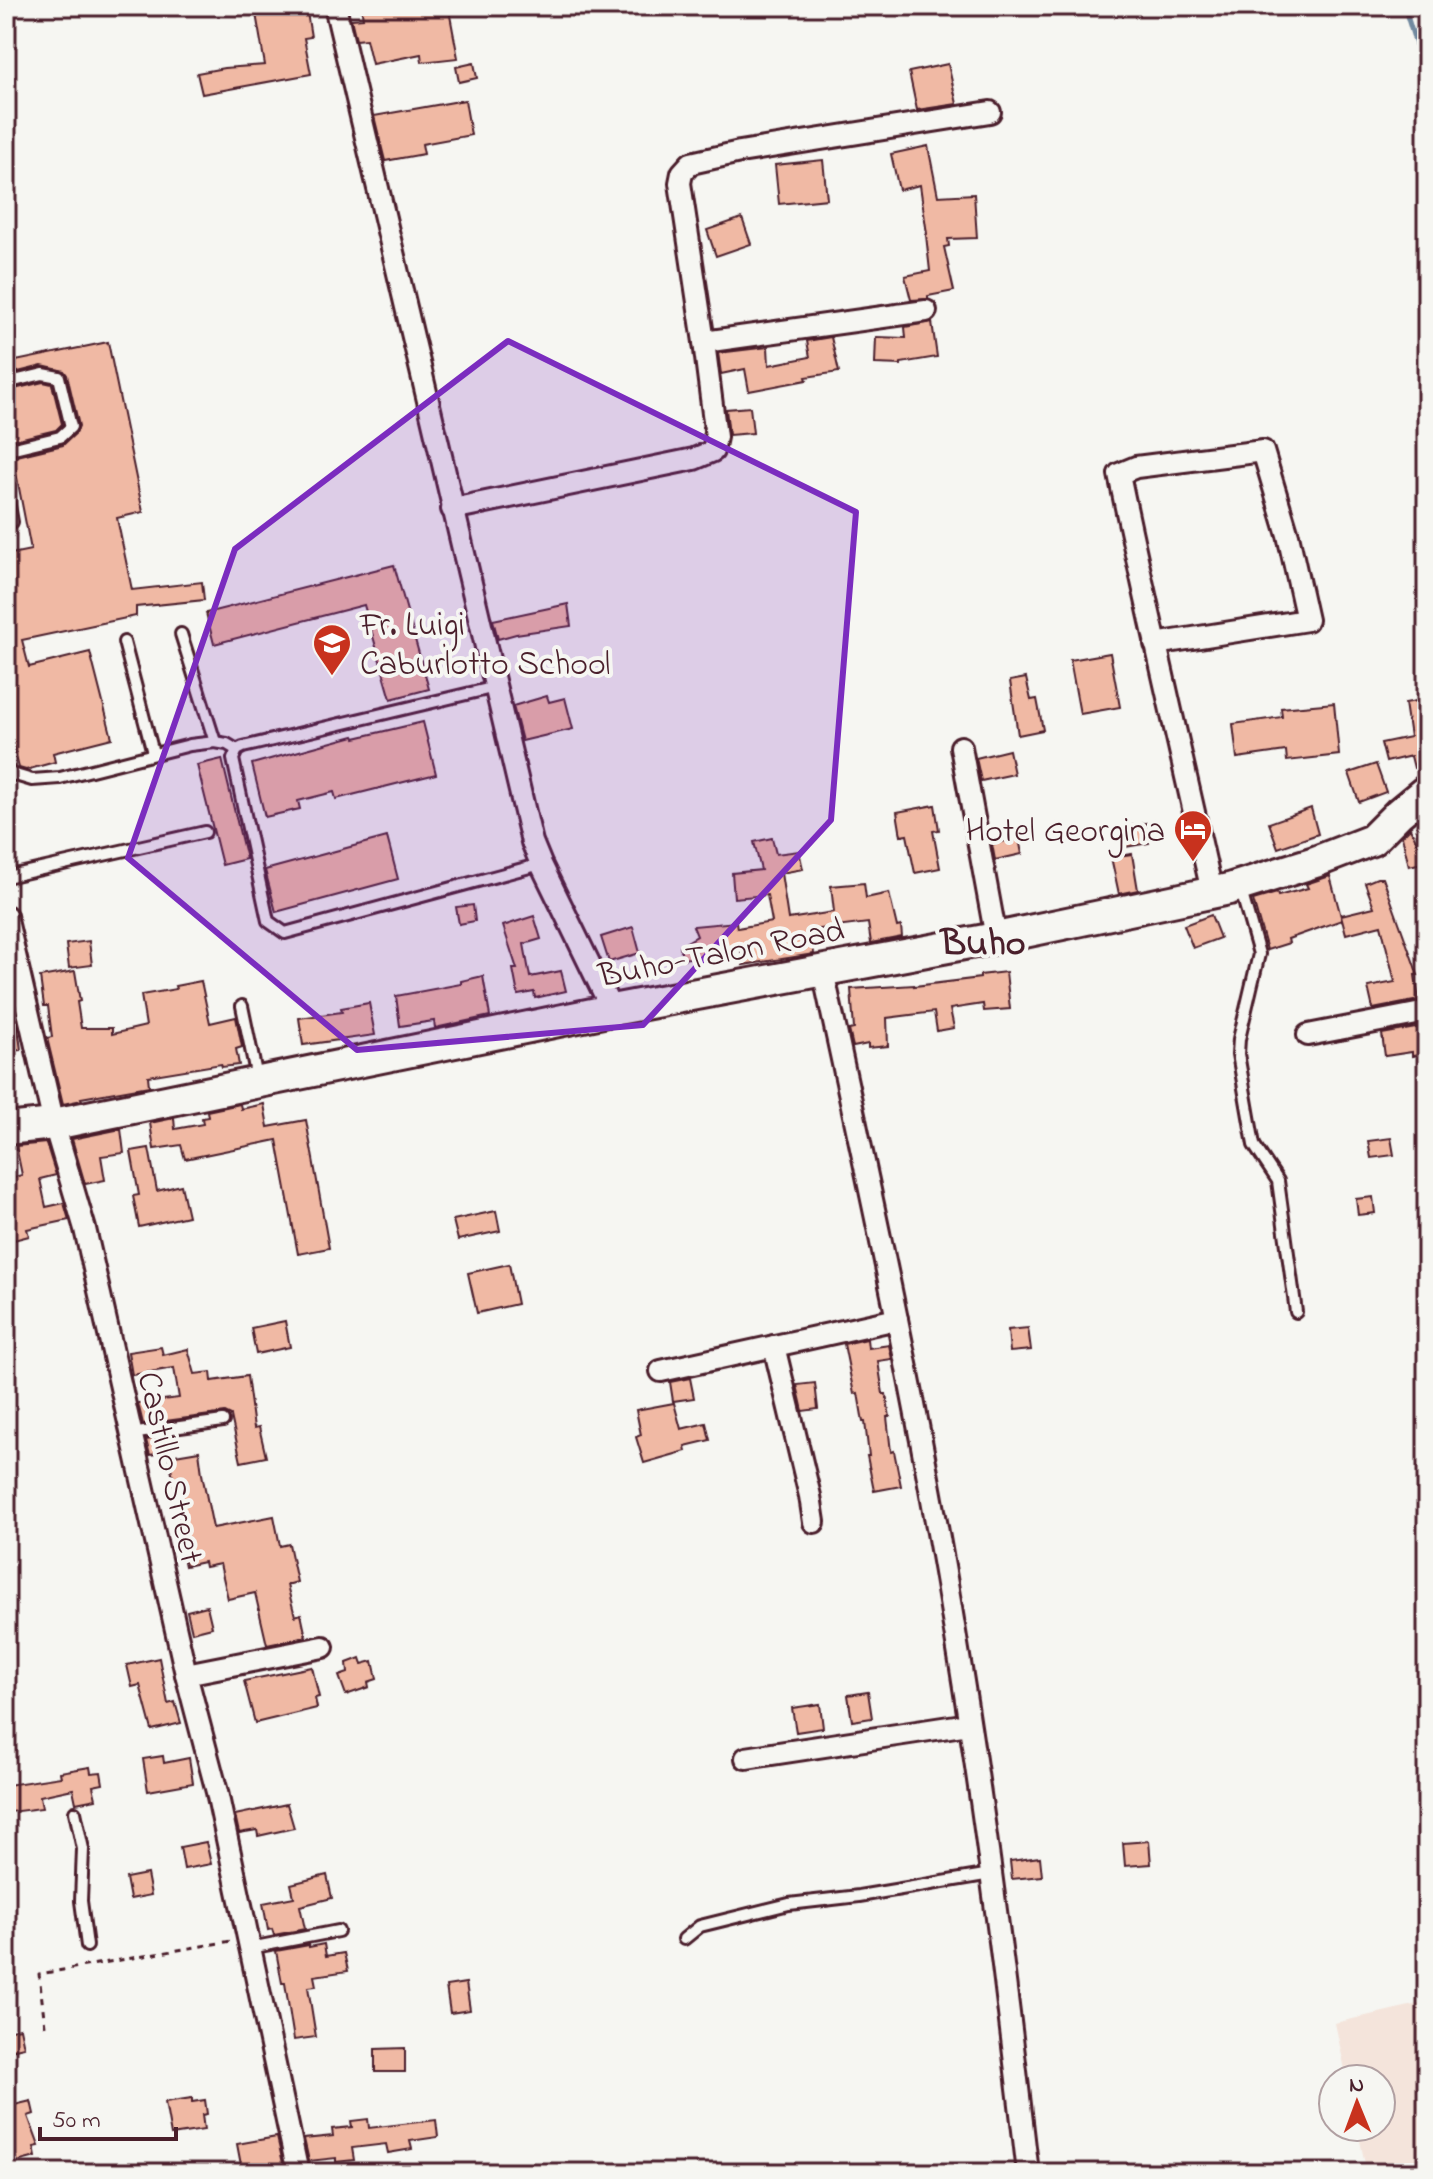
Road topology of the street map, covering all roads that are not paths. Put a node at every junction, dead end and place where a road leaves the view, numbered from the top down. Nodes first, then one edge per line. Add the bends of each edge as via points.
1 (335, 6) edge
2 (990, 112) dead end
3 (926, 311) dead end
4 (704, 342) junction
5 (6, 383) edge
6 (6, 450) edge
7 (6, 489) edge
8 (452, 509) junction
9 (12, 522) dead end
10 (181, 634) dead end
11 (124, 642) dead end
12 (1155, 644) junction
13 (496, 687) junction
14 (215, 742) junction
15 (961, 747) dead end
16 (237, 750) junction
17 (153, 753) junction
18 (6, 768) edge
19 (1427, 790) edge
20 (205, 832) dead end
21 (541, 864) junction
22 (6, 877) edge
23 (1226, 889) junction
24 (6, 916) edge
25 (996, 938) junction
26 (823, 971) junction
27 (242, 1006) dead end
28 (612, 1010) junction
29 (1427, 1012) edge
30 (1308, 1035) dead end
31 (258, 1083) junction
32 (54, 1124) junction
33 (6, 1129) edge
34 (1296, 1312) dead end
35 (897, 1319) junction
36 (774, 1346) junction
37 (661, 1371) dead end
38 (223, 1421) dead end
39 (130, 1434) junction
40 (814, 1522) dead end
41 (323, 1647) dead end
42 (186, 1674) junction
43 (969, 1724) junction
44 (746, 1758) dead end
45 (75, 1812) dead end
46 (991, 1874) junction
47 (338, 1931) dead end
48 (684, 1939) dead end
49 (248, 1943) junction
50 (87, 1946) dead end
51 (298, 2173) edge
52 (1028, 2173) edge

1 - 8 street
2 - 4 street via 691,163 680,183
3 - 4 street
4 - 8 street via 716,437 713,451
5 - 6 lane via 43,374 59,377 71,427 60,437
7 - 9 lane
8 - 13 street
10 - 14 lane
11 - 17 lane
12 - 12 street via 1119,474 1136,467 1263,451 1307,620
12 - 23 street
13 - 16 lane
13 - 21 street
14 - 16 lane
14 - 17 lane
15 - 25 street
16 - 21 lane via 233,759 268,921 285,933
17 - 18 lane via 60,778 32,780
19 - 23 street, Buho-Talon Road via 1372,840
20 - 22 lane
21 - 28 street
23 - 25 street, Buho-Talon Road
23 - 34 lane via 1259,954 1238,1054 1254,1145 1278,1181
24 - 32 street, Castillo Street
25 - 26 street, Buho-Talon Road
26 - 28 street, Buho-Talon Road
26 - 35 street
27 - 31 lane
28 - 31 street, Buho-Talon Road
29 - 30 street
31 - 32 street, Buho-Talon Road
32 - 33 street, Buho-Talon Road
32 - 39 street, Castillo Street via 85,1229
35 - 36 street
35 - 43 street
36 - 37 street
36 - 40 street
38 - 39 lane
39 - 42 street, Castillo Street
41 - 42 street
42 - 49 street, Castillo Street
43 - 44 street
43 - 46 street
45 - 50 lane via 83,1849 81,1901
46 - 48 lane via 776,1907 700,1926
46 - 52 street
47 - 49 lane
49 - 51 street, Castillo Street

